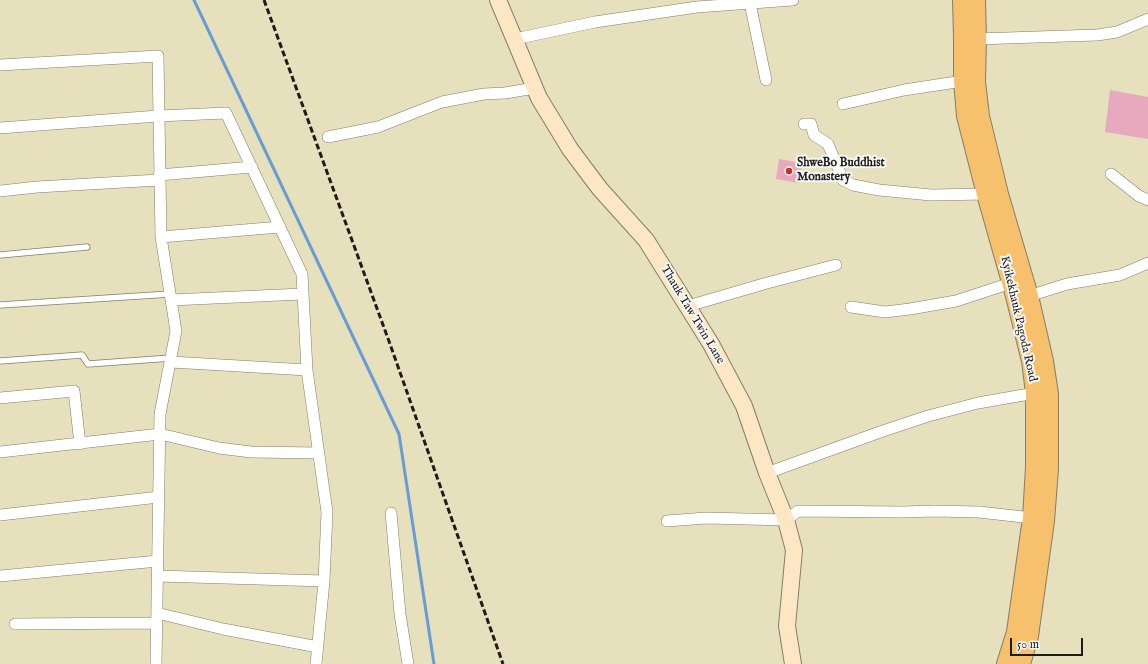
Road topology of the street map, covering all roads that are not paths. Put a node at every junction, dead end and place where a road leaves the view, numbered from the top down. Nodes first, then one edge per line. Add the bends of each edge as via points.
1 (498, 0) edge
2 (793, 0) edge
3 (962, 0) edge
4 (976, 0) edge
5 (750, 3) junction
6 (1148, 19) edge
7 (515, 39) junction
8 (977, 39) junction
9 (0, 65) edge
10 (766, 80) dead end
11 (963, 81) junction
12 (535, 88) junction
13 (843, 104) dead end
14 (158, 116) junction
15 (804, 124) dead end
16 (0, 128) edge
17 (328, 137) dead end
18 (252, 168) junction
19 (1111, 174) dead end
20 (159, 178) junction
21 (0, 191) edge
22 (986, 194) junction
23 (1148, 200) edge
24 (280, 227) junction
25 (160, 237) junction
26 (87, 247) dead end
27 (0, 255) edge
28 (1148, 263) edge
29 (836, 265) dead end
30 (1011, 283) junction
31 (302, 294) junction
32 (1029, 296) junction
33 (170, 297) junction
34 (0, 305) edge
35 (688, 306) junction
36 (851, 307) dead end
37 (171, 360) junction
38 (0, 361) edge
39 (307, 370) junction
40 (1035, 393) junction
41 (0, 398) edge
42 (160, 434) junction
43 (80, 444) junction
44 (0, 452) edge
45 (318, 453) junction
46 (767, 474) junction
47 (159, 497) junction
48 (391, 513) dead end
49 (0, 515) edge
50 (1032, 518) junction
51 (786, 520) junction
52 (666, 521) dead end
53 (158, 561) junction
54 (0, 576) edge
55 (158, 576) junction
56 (324, 581) junction
57 (157, 618) junction
58 (15, 624) dead end
59 (318, 647) junction
60 (156, 664) edge
61 (316, 664) edge
62 (408, 664) edge
63 (793, 664) edge
64 (1006, 664) edge
65 (1021, 664) edge

1 - 7 street, Thauk Taw Twin Lane
2 - 5 street
3 - 11 main road, Kyikekhauk Pagoda Road
4 - 8 main road, Kyikekhauk Pagoda Road
5 - 7 street via 697,7 595,22
5 - 10 street
6 - 8 street via 1117,32 1097,35
7 - 12 street, Thauk Taw Twin Lane
8 - 32 main road, Kyikekhauk Pagoda Road via 976,82 980,116 999,194
9 - 14 street via 158,56
11 - 13 street via 904,90
11 - 22 main road, Kyikekhauk Pagoda Road via 966,116
12 - 17 street via 442,102 378,127
12 - 35 street, Thauk Taw Twin Lane via 570,149 600,189 646,240
14 - 16 street
14 - 18 street via 226,113
14 - 20 street
15 - 22 street via 811,124 814,135 828,144 843,180 853,185 931,195
18 - 20 street
18 - 24 street
19 - 23 street
20 - 21 street
20 - 25 street
22 - 30 main road, Kyikekhauk Pagoda Road
24 - 25 street
24 - 31 street via 302,274
25 - 33 street
26 - 27 lane
28 - 32 street via 1120,275 1067,284
29 - 35 street
30 - 36 street via 956,301 910,309 885,312
30 - 40 main road, Kyikekhauk Pagoda Road via 1031,360
31 - 33 street
31 - 39 street
32 - 65 main road, Kyikekhauk Pagoda Road via 1049,394 1049,469 1045,521 1029,636
33 - 34 lane
33 - 37 street via 176,331
35 - 46 street, Thauk Taw Twin Lane via 744,406
37 - 38 lane via 88,364 82,355
37 - 39 street
37 - 42 street via 160,414
39 - 45 street
40 - 46 street via 978,403 928,416
40 - 50 main road, Kyikekhauk Pagoda Road
41 - 43 street via 74,391
42 - 43 street
42 - 45 street via 219,448 251,452
42 - 47 street
43 - 44 street
45 - 56 street via 327,512
46 - 51 street, Thauk Taw Twin Lane
47 - 49 street
47 - 53 street
48 - 62 street via 400,614
50 - 51 street via 979,512 798,511
50 - 64 main road, Kyikekhauk Pagoda Road via 1016,632
51 - 52 street via 706,518
51 - 63 street, Thauk Taw Twin Lane via 794,550 787,626
53 - 54 street
53 - 55 street
55 - 56 street
55 - 57 street
56 - 59 street
57 - 58 street
57 - 59 street
57 - 60 street
59 - 61 street

